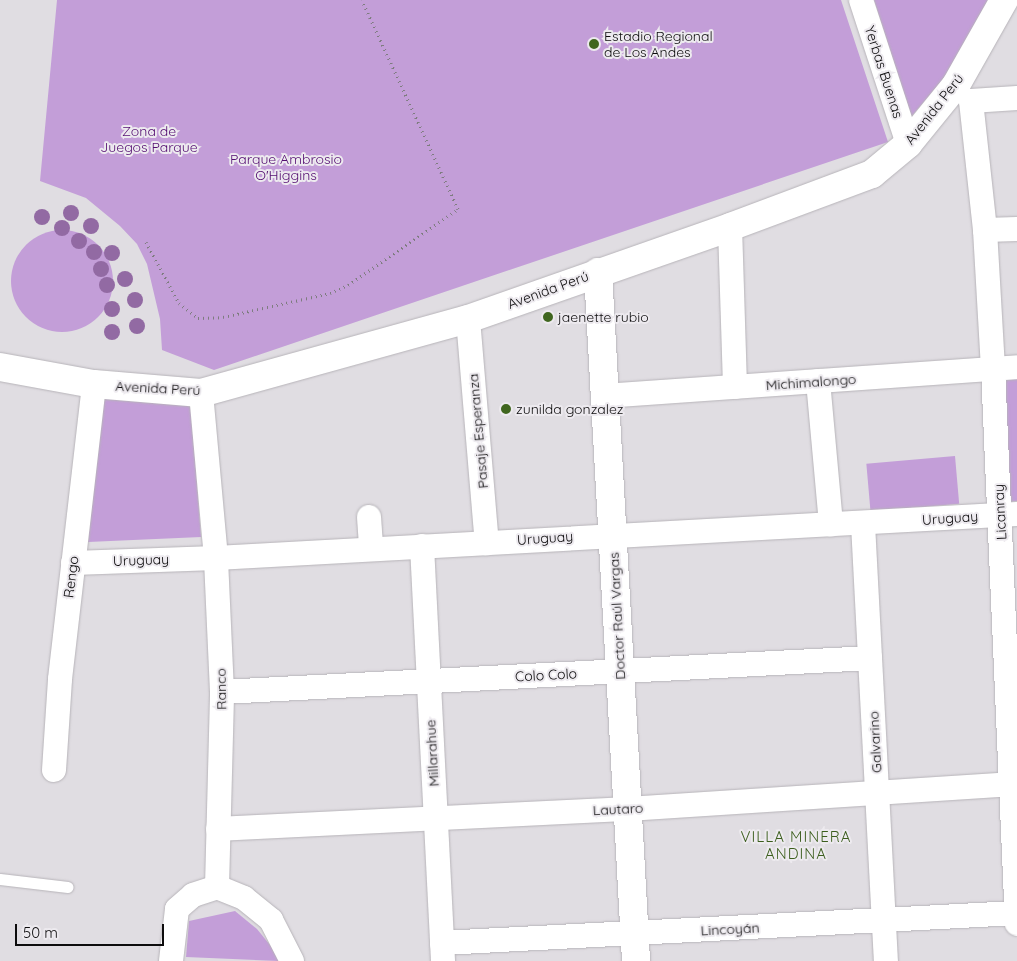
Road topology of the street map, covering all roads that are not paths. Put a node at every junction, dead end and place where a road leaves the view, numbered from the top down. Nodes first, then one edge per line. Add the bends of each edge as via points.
1 (861, 0) edge
2 (1004, 0) edge
3 (964, 93) junction
4 (1017, 98) edge
5 (908, 144) junction
6 (730, 226) junction
7 (1017, 229) edge
8 (985, 230) junction
9 (598, 272) junction
10 (468, 318) junction
11 (0, 367) edge
12 (1017, 367) edge
13 (993, 369) junction
14 (818, 381) junction
15 (94, 384) junction
16 (735, 387) junction
17 (200, 393) junction
18 (605, 396) junction
19 (1009, 515) edge
20 (369, 517) dead end
21 (831, 524) junction
22 (863, 524) junction
23 (612, 534) junction
24 (487, 542) junction
25 (422, 546) junction
26 (372, 549) junction
27 (216, 558) junction
28 (73, 562) junction
29 (870, 658) junction
30 (620, 671) junction
31 (428, 680) junction
32 (222, 692) junction
33 (54, 770) dead end
34 (1015, 784) edge
35 (877, 792) junction
36 (628, 809) junction
37 (436, 817) junction
38 (218, 828) junction
39 (0, 879) edge
40 (68, 887) dead end
41 (217, 887) junction
42 (1017, 913) edge
43 (884, 920) junction
44 (1017, 923) edge
45 (635, 934) junction
46 (442, 952) edge
47 (171, 961) edge
48 (292, 961) edge
49 (636, 961) edge
50 (886, 961) edge

1 - 5 street, Yerbas Buenas
2 - 3 street, Avenida Perú
3 - 4 street
3 - 5 street, Avenida Perú
3 - 8 street, Licanray
5 - 6 street, Avenida Perú via 872,174
6 - 9 street, Avenida Perú
6 - 16 street
7 - 8 street
8 - 13 street, Licanray
9 - 10 street, Avenida Perú
9 - 18 street, Doctor Raúl Vargas
10 - 17 street, Avenida Perú
10 - 24 street, Pasaje Esperanza
11 - 15 street, Avenida Perú
12 - 13 street, Michimalongo
13 - 14 street, Michimalongo
13 - 19 street, Licanray
14 - 16 street, Michimalongo
14 - 21 street
15 - 17 street, Avenida Perú
15 - 28 street, Rengo
16 - 18 street, Michimalongo
17 - 27 street, Ranco
18 - 23 street, Doctor Raúl Vargas
19 - 22 street, Uruguay
19 - 34 street, Licanray
20 - 26 street
21 - 22 street, Uruguay
21 - 23 street, Uruguay
22 - 29 street, Galvarino
23 - 24 street, Uruguay
23 - 30 street, Doctor Raúl Vargas
24 - 25 street, Uruguay
25 - 26 street, Uruguay
25 - 31 street, Millarahue
26 - 27 street, Uruguay
27 - 28 street, Uruguay
27 - 32 street, Ranco
28 - 33 street, Rengo
29 - 30 street, Colo Colo
29 - 35 street, Galvarino
30 - 31 street, Colo Colo
30 - 36 street, Doctor Raúl Vargas
31 - 32 street, Colo Colo
31 - 37 street, Millarahue
32 - 38 street, Ranco
34 - 35 street, Lautaro
34 - 42 street, Licanray
35 - 36 street, Lautaro
35 - 43 street, Galvarino
36 - 37 street, Lautaro
36 - 45 street, Doctor Raúl Vargas
37 - 38 street, Lautaro
37 - 46 street, Millarahue
38 - 41 street, Ranco
39 - 40 lane
41 - 47 street via 193,895 177,909
41 - 48 street via 244,898 271,920
42 - 43 street, Lincoyán
42 - 44 street, Licanray
43 - 45 street, Lincoyán
43 - 50 street, Galvarino
45 - 46 street, Lincoyán
45 - 49 street, Doctor Raúl Vargas

